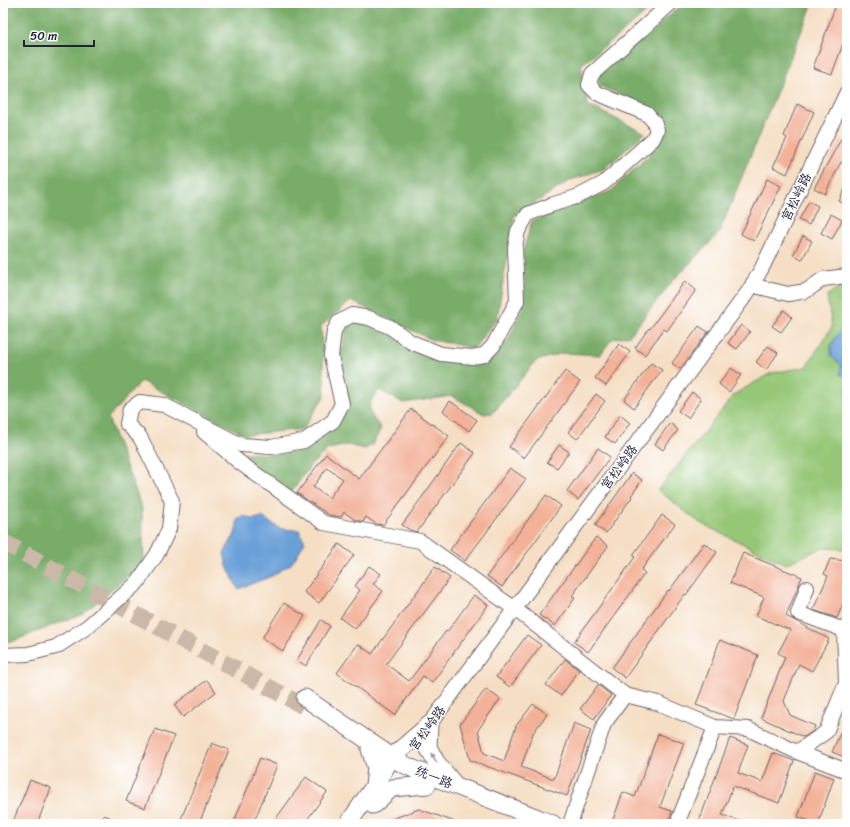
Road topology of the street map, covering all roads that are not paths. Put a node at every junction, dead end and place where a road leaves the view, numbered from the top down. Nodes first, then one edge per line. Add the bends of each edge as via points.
1 (670, 3) edge
2 (847, 92) edge
3 (847, 276) edge
4 (753, 283) junction
5 (164, 405) junction
6 (807, 588) dead end
7 (515, 609) junction
8 (3, 655) edge
9 (625, 695) junction
10 (429, 725) junction
11 (715, 727) junction
12 (370, 749) junction
13 (797, 752) junction
14 (395, 762) junction
15 (847, 771) edge
16 (427, 785) junction
17 (374, 786) junction
18 (455, 786) junction
19 (373, 805) junction
20 (348, 824) edge
21 (360, 824) edge
22 (526, 824) edge
23 (553, 824) edge
24 (570, 824) edge
25 (677, 824) edge

1 - 5 street via 592,74 589,85 597,93 647,114 657,130 653,139 604,183 579,196 528,214 518,231 515,247 517,301 493,346 484,355 472,357 441,354 412,342 390,327 369,318 352,315 339,322 334,331 331,356 342,404 333,421 304,441 271,447 241,445
2 - 4 street, 宫松岭路
3 - 4 street via 823,279 806,291 788,294 759,287
4 - 7 street, 宫松岭路
5 - 7 street via 324,523 420,541
5 - 8 street via 140,402 130,409 127,424 140,437 172,501 169,529 157,554 137,583 81,631 56,647 28,654
6 - 13 street via 798,613 844,630 846,683 826,732
7 - 9 street
7 - 10 street, 宫松岭路
9 - 11 street via 658,704
9 - 24 street via 604,724
10 - 14 main road, 宫松岭路
18 -> 10 main road via 428,748
11 - 13 street via 748,729
11 - 25 street
12 - 14 main road, 统一路
12 - 14 main road, 统一路 via 305,702
12 - 17 main road via 376,768
13 - 15 street
14 - 16 main road, 统一路 via 419,782
14 - 17 main road
14 - 18 main road, 统一路
14 - 19 main road, 宫松岭路
16 - 19 main road via 392,788
16 - 22 main road, 统一路
17 - 20 main road
18 - 23 main road, 统一路
19 - 21 main road, 宫松岭路

